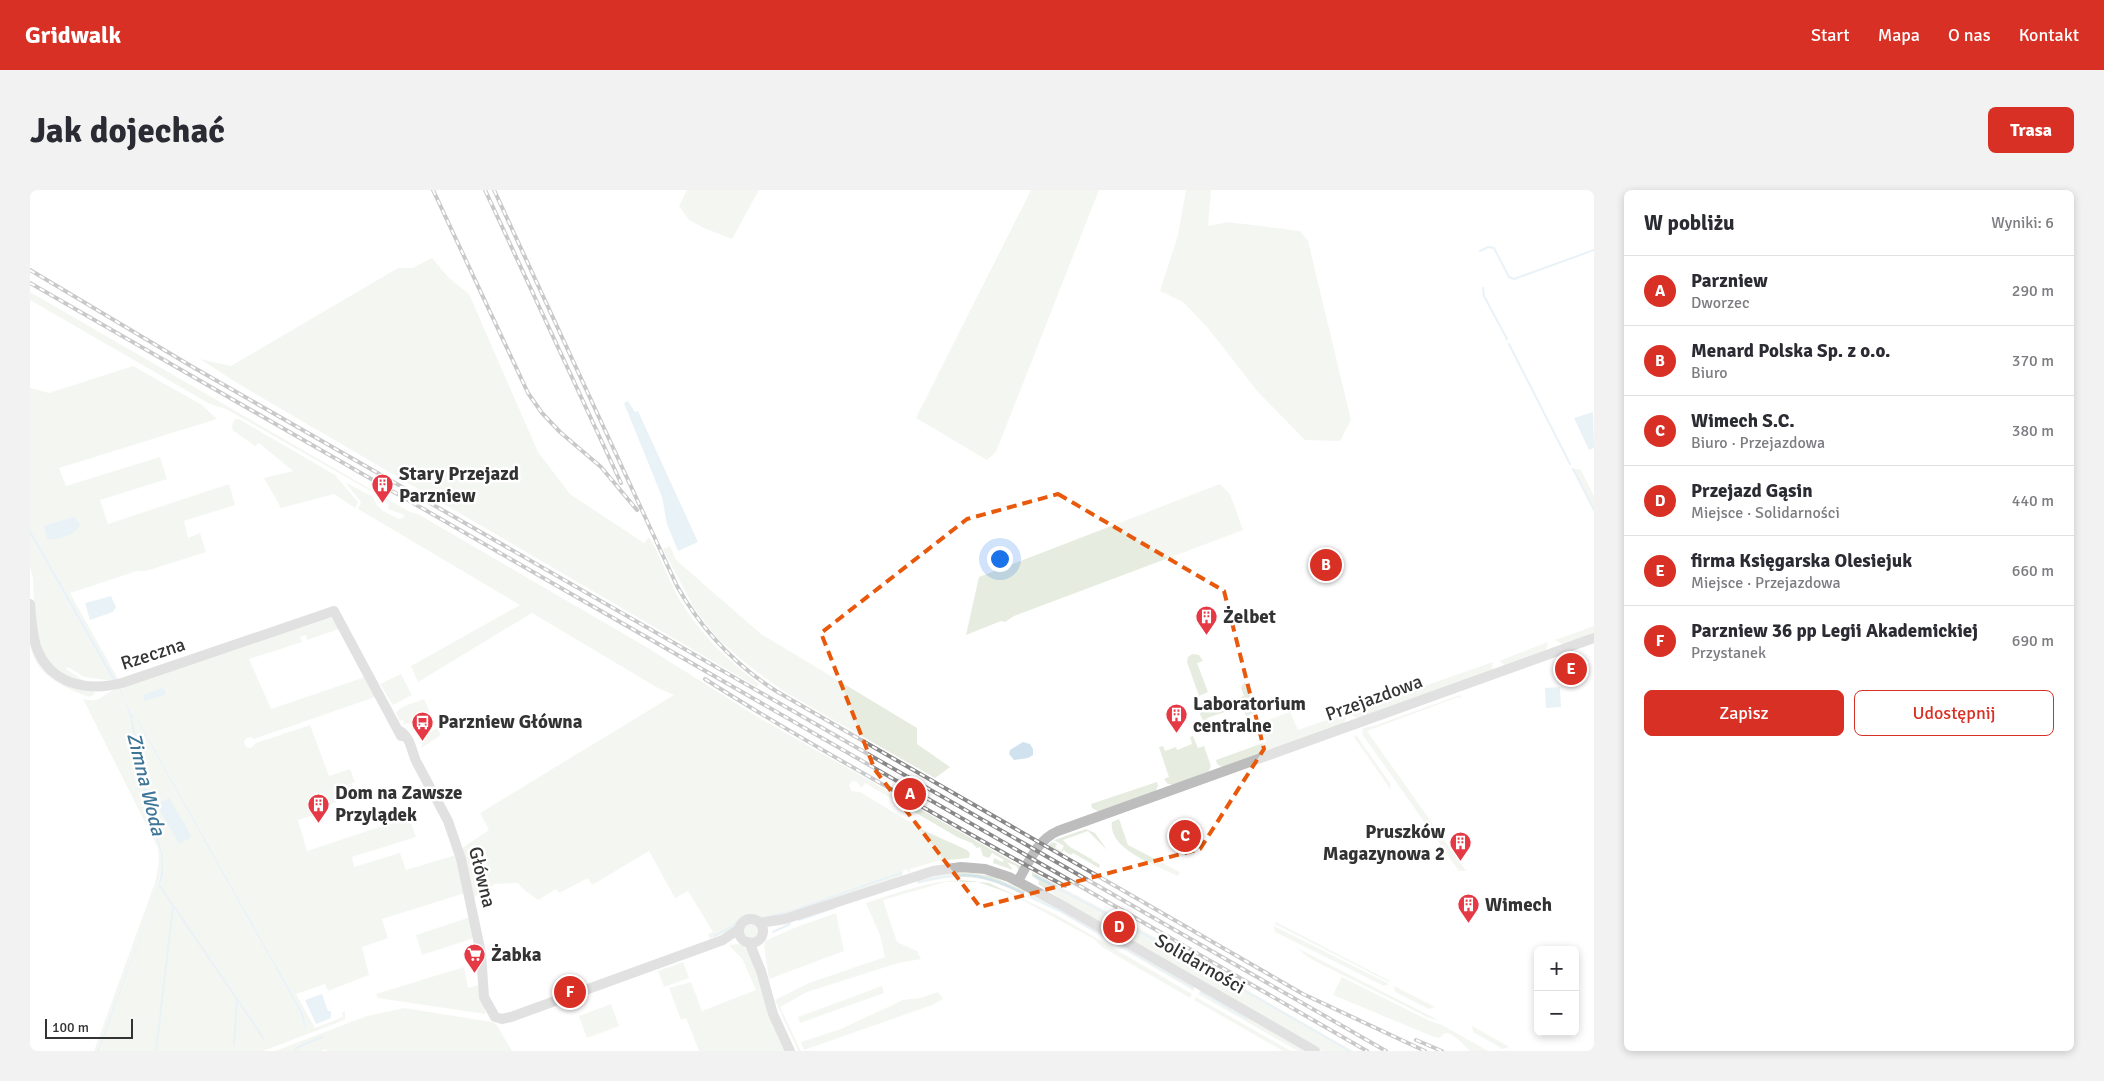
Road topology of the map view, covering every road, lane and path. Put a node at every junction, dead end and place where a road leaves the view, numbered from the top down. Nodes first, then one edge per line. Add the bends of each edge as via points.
1 (30, 604) edge
2 (334, 611) joint
3 (1594, 638) edge
4 (1018, 881) junction
5 (752, 934) junction
6 (790, 1051) edge
7 (1315, 1051) edge

1 - 2 street, Rzeczna via 35,642 50,669 65,680 98,687 117,684
2 - 5 street, Główna via 448,821 461,859 482,959 484,997 498,1018 505,1019 723,940
3 - 4 street, Przejazdowa via 1058,831 1040,844
4 - 5 street, Solidarności via 985,869 947,868 878,887 785,919
4 - 7 street, Solidarności
5 - 6 street via 771,1009

